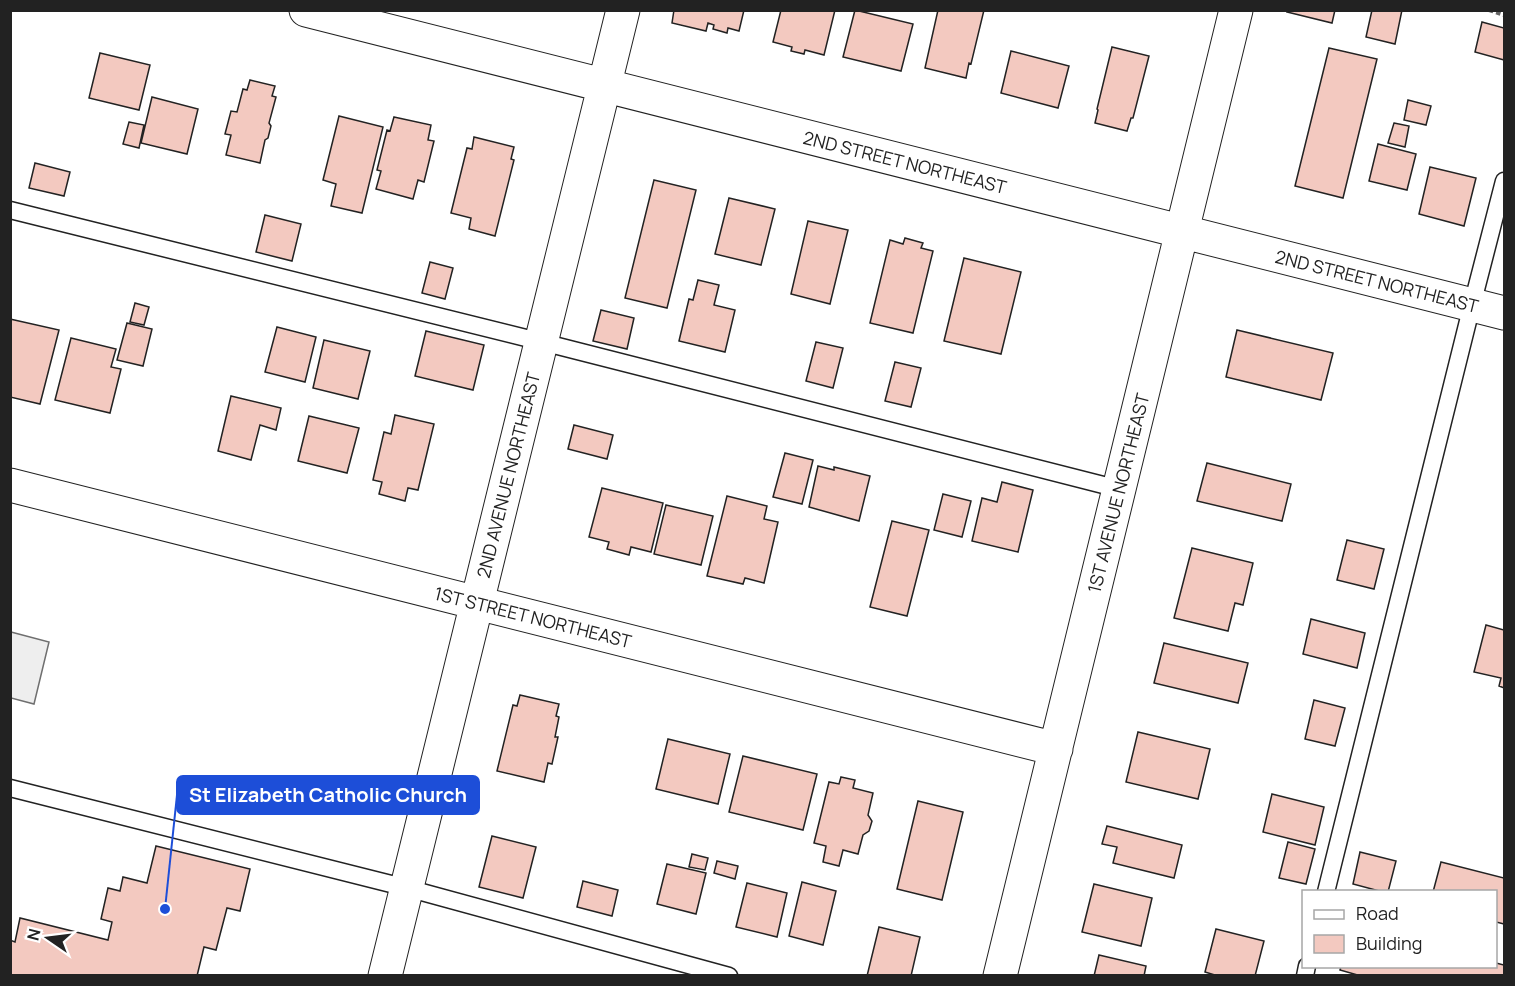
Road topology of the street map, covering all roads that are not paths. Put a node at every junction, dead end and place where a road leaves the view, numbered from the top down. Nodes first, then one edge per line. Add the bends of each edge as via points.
1 (306, 10) edge
2 (624, 10) edge
3 (1236, 10) edge
4 (605, 86) junction
5 (1504, 181) edge
6 (10, 210) edge
7 (1182, 232) junction
8 (1472, 305) junction
9 (1504, 313) edge
10 (542, 342) junction
11 (10, 485) edge
12 (1119, 489) junction
13 (477, 603) junction
14 (1056, 749) junction
15 (10, 788) edge
16 (407, 888) junction
17 (1326, 890) edge
18 (385, 975) edge
19 (729, 975) edge
20 (1000, 975) edge

1 - 4 street, 2ND STREET NORTHEAST
2 - 4 street, 2ND AVENUE NORTHEAST
3 - 7 street, 1ST AVENUE NORTHEAST
4 - 7 street, 2ND STREET NORTHEAST
4 - 10 street, 2ND AVENUE NORTHEAST
5 - 8 lane
6 - 10 lane
7 - 8 street, 2ND STREET NORTHEAST
7 - 12 street, 1ST AVENUE NORTHEAST
8 - 9 street, 2ND STREET NORTHEAST
8 - 17 lane
10 - 12 lane
10 - 13 street, 2ND AVENUE NORTHEAST
11 - 13 street, 1ST STREET NORTHEAST
12 - 14 street, 1ST AVENUE NORTHEAST
13 - 14 street, 1ST STREET NORTHEAST
13 - 16 street, 2ND AVENUE NORTHEAST
14 - 20 street, 1ST AVENUE NORTHEAST
15 - 16 lane
16 - 18 street, 2ND AVENUE NORTHEAST
16 - 19 lane

